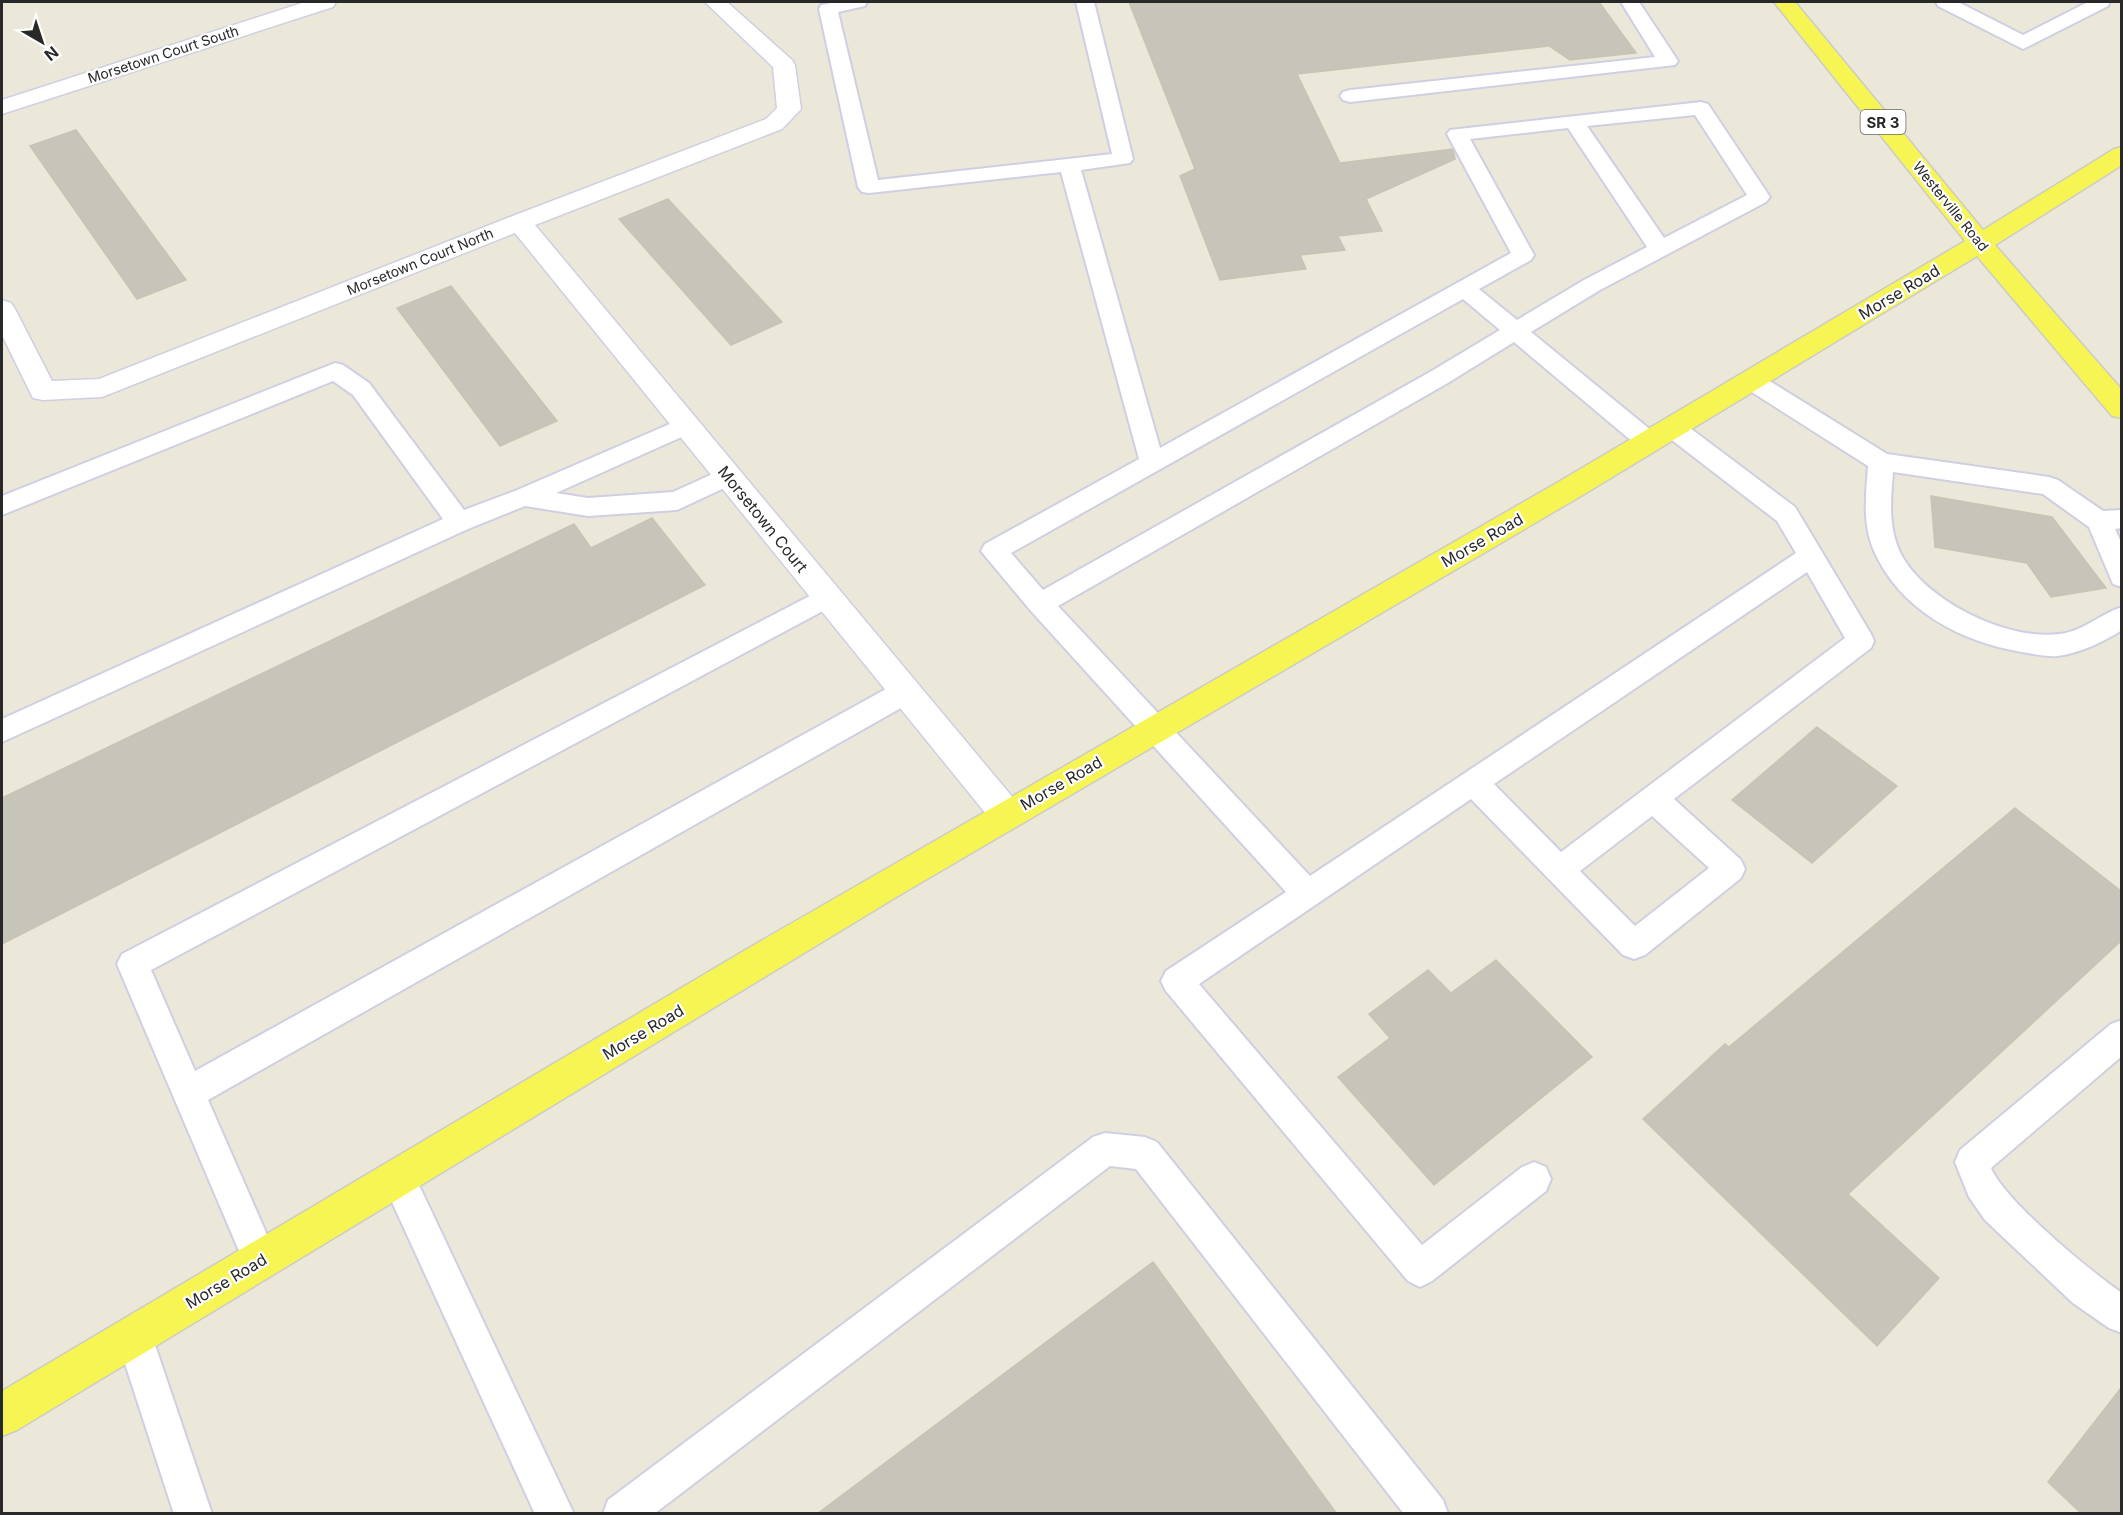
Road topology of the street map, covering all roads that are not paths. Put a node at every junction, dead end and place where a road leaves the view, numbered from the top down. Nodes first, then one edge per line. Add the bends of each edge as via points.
1 (325, 2) edge
2 (715, 2) edge
3 (858, 2) edge
4 (1085, 2) edge
5 (1630, 2) edge
6 (1784, 2) edge
7 (1945, 2) edge
8 (2058, 2) edge
9 (2101, 2) edge
10 (2080, 12) junction
11 (1350, 96) dead end
12 (2, 107) edge
13 (1574, 122) junction
14 (2121, 154) edge
15 (1069, 165) junction
16 (519, 222) junction
17 (1980, 243) junction
18 (1660, 249) junction
19 (1464, 288) junction
20 (2, 309) edge
21 (1516, 331) junction
22 (1752, 381) junction
23 (2121, 409) edge
24 (686, 425) junction
25 (1661, 435) junction
26 (1881, 462) junction
27 (1152, 463) junction
28 (728, 476) junction
29 (524, 497) junction
30 (2, 506) edge
31 (2110, 520) edge
32 (459, 522) junction
33 (1811, 556) junction
34 (2121, 577) edge
35 (827, 597) junction
36 (1040, 604) junction
37 (2121, 617) edge
38 (905, 692) junction
39 (1156, 729) junction
40 (2, 731) edge
41 (1473, 782) junction
42 (1653, 798) junction
43 (1006, 815) junction
44 (1559, 870) junction
45 (1307, 894) junction
46 (2121, 1035) edge
47 (188, 1093) junction
48 (398, 1178) junction
49 (1534, 1179) dead end
50 (261, 1260) junction
51 (2121, 1315) edge
52 (134, 1336) junction
53 (2, 1414) edge
54 (193, 1514) edge
55 (555, 1514) edge
56 (622, 1514) edge
57 (1429, 1514) edge

1 - 12 street, Morsetown Court South
2 - 16 street, Morsetown Court North via 784,65 789,109 774,124
3 - 15 lane via 828,9 869,187
4 - 15 lane via 1123,159
5 - 11 lane via 1668,61
6 - 17 main road, Westerville Road / SR 3
7 - 10 lane via 2023,43
8 - 10 lane
9 - 10 lane
13 - 18 lane
13 - 18 lane via 1701,108 1759,197
13 - 19 lane via 1457,134 1523,255
14 - 17 main road, Morse Road
15 - 27 lane
16 - 20 street, Morsetown Court North via 102,388 43,391
16 - 24 street, Morsetown Court
17 - 22 main road, Morse Road
17 - 23 main road, Westerville Road / SR 3
18 - 21 lane
19 - 21 lane
19 - 27 lane
21 - 25 lane
21 - 36 lane
22 - 25 main road, Morse Road
22 - 26 lane
24 - 28 street, Morsetown Court
24 - 29 lane
25 - 33 lane via 1786,514
25 - 39 main road, Morse Road
26 - 31 lane via 2049,486
26 - 37 lane via 1879,525 1891,557 1918,596 1936,609 1998,636 2057,645 2082,639
27 - 36 lane via 994,552
28 - 29 lane via 677,501 588,507
28 - 35 street, Morsetown Court
29 - 32 lane
30 - 32 lane via 335,371 362,389
31 - 34 lane
32 - 40 lane
33 - 41 lane
33 - 42 lane via 1861,641
35 - 38 street, Morsetown Court
35 - 47 lane via 133,964
36 - 39 lane
38 - 43 street, Morsetown Court
38 - 47 lane
39 - 43 main road, Morse Road
39 - 45 lane
41 - 44 lane
41 - 45 lane
42 - 44 lane
42 - 44 lane via 1730,869 1634,945
43 - 48 main road, Morse Road
45 - 49 lane via 1177,981 1420,1269
46 - 51 lane via 1972,1162 1981,1185 1997,1208 2086,1290
47 - 50 lane
48 - 50 main road, Morse Road
48 - 55 lane
50 - 52 main road, Morse Road
52 - 53 main road, Morse Road
52 - 54 lane
56 - 57 lane via 1105,1149 1145,1154

